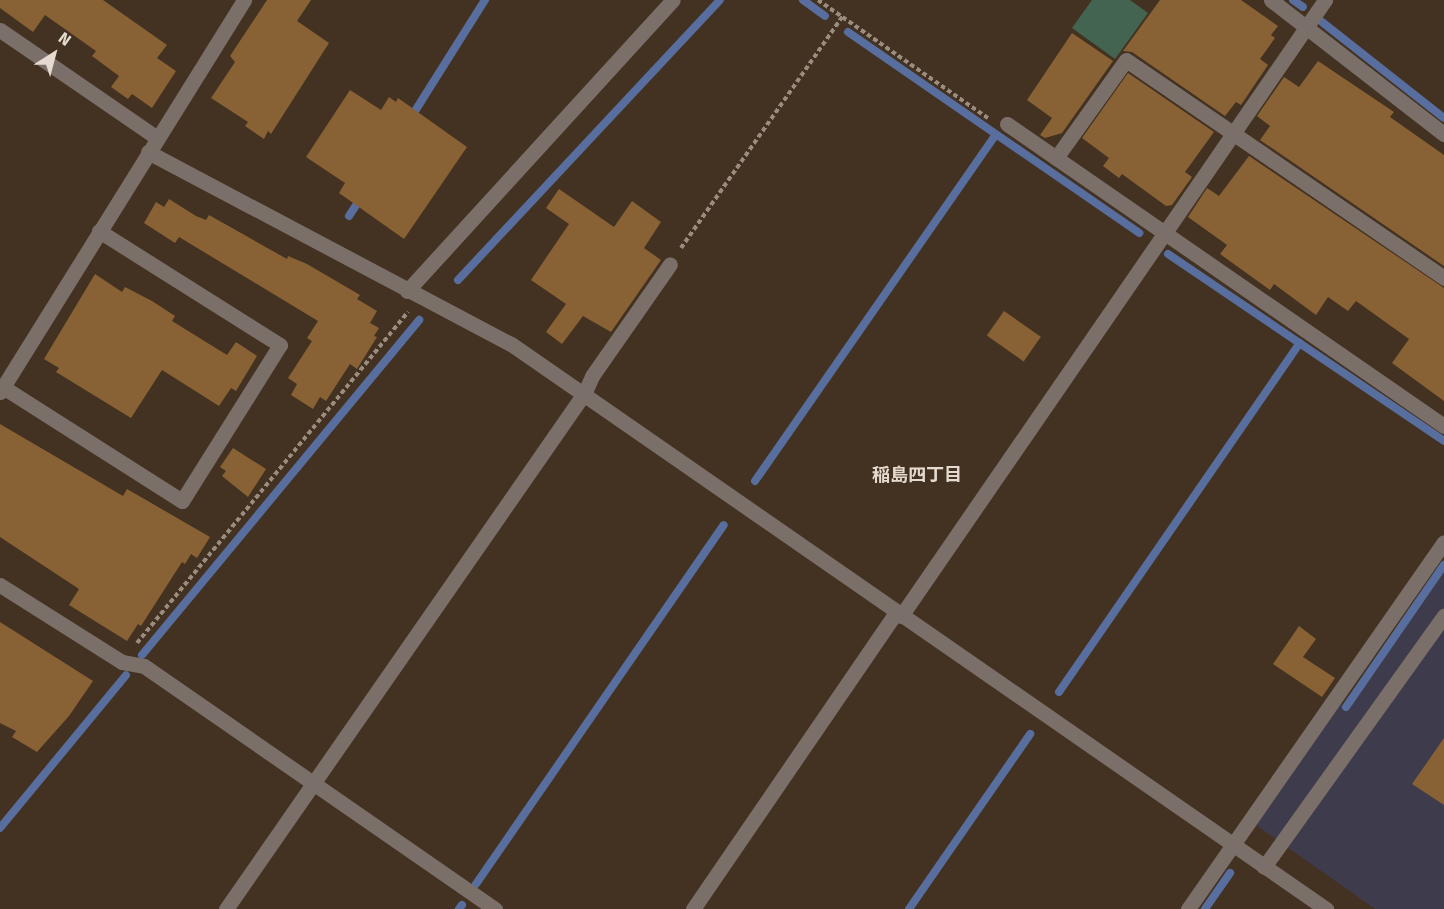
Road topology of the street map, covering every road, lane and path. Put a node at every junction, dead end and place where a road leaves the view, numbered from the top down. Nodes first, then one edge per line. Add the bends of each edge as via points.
1 (244, 0) edge
2 (673, 0) edge
3 (818, 0) edge
4 (1271, 0) edge
5 (1325, 0) edge
6 (842, 17) junction
7 (1305, 27) junction
8 (0, 30) edge
9 (1007, 124) joint
10 (1233, 133) junction
11 (1444, 134) edge
12 (157, 138) junction
13 (148, 152) junction
14 (1056, 158) junction
15 (99, 231) junction
16 (1164, 233) junction
17 (670, 264) joint
18 (1444, 279) edge
19 (413, 294) junction
20 (1, 390) edge
21 (585, 392) junction
22 (1444, 426) edge
23 (1444, 542) edge
24 (0, 585) edge
25 (898, 615) junction
26 (1444, 616) edge
27 (122, 662) junction
28 (314, 784) junction
29 (1232, 845) junction
30 (1264, 867) junction
31 (226, 909) edge
32 (495, 909) edge
33 (693, 909) edge
34 (1188, 909) edge
35 (1326, 909) edge

1 - 12 street
2 - 19 street
3 - 6 path
4 - 7 street
5 - 7 street
6 - 9 path via 999,125
6 - 17 path
7 - 10 street
7 - 11 street
8 - 12 street
9 - 14 street
10 - 14 street via 1126,60
10 - 16 street
10 - 18 street
12 - 13 street
13 - 15 street
13 - 19 street
14 - 16 street
15 - 20 street
15 - 20 street via 280,345 274,355 182,501
16 - 22 street
16 - 25 street
17 - 21 street via 592,376
19 - 21 street via 511,344
19 - 27 path
21 - 25 street
21 - 28 street
23 - 29 street
24 - 27 street
25 - 29 street
25 - 33 street
26 - 30 street
27 - 28 street via 144,666
28 - 31 street
28 - 32 street
29 - 30 street
29 - 34 street
30 - 35 street

